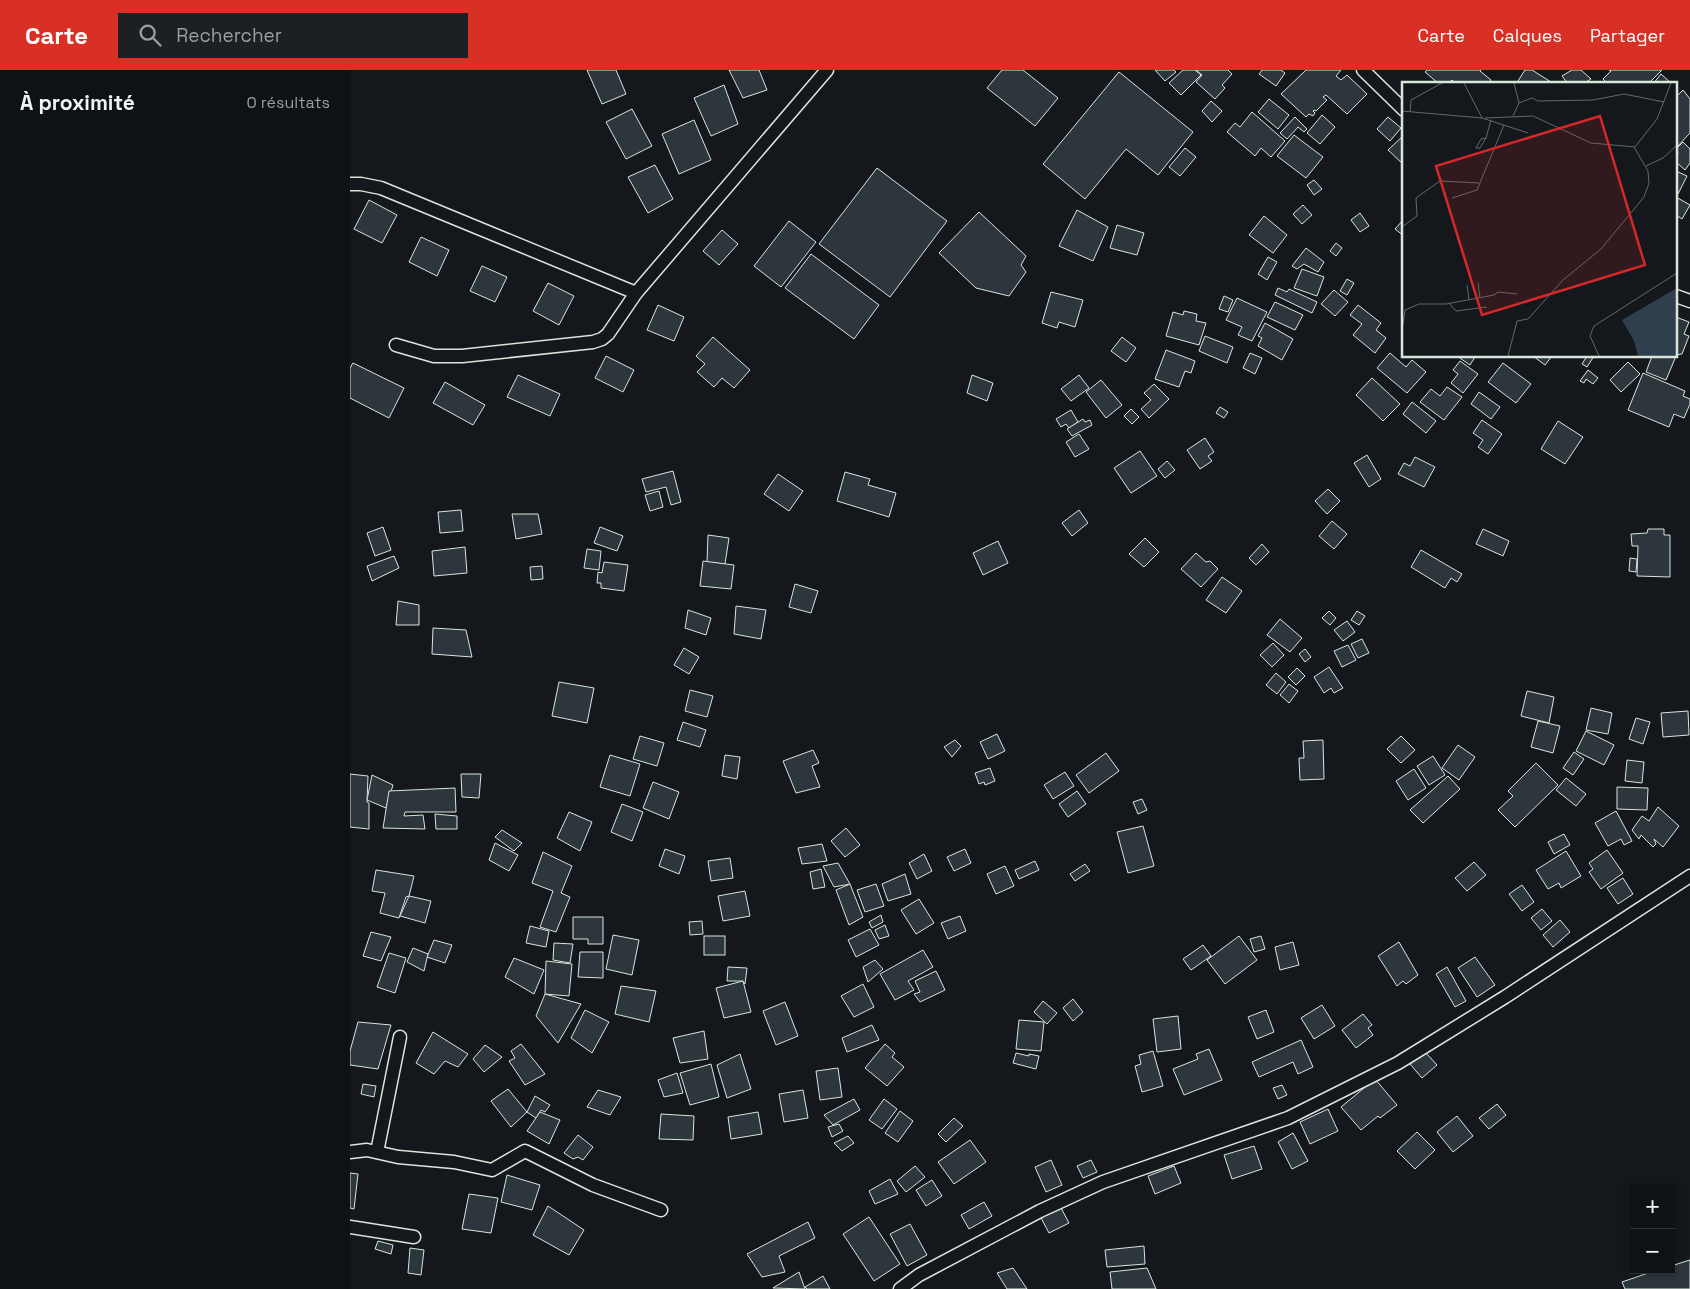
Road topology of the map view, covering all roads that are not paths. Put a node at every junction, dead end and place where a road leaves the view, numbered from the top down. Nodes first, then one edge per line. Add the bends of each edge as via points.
1 (827, 70) edge
2 (1363, 70) edge
3 (1402, 108) edge
4 (350, 184) edge
5 (636, 294) junction
6 (1678, 297) edge
7 (1690, 301) edge
8 (396, 345) dead end
9 (1690, 876) edge
10 (400, 1037) dead end
11 (350, 1152) edge
12 (377, 1152) junction
13 (660, 1210) dead end
14 (350, 1227) edge
15 (414, 1237) dead end
16 (900, 1289) edge

1 - 5 street
2 - 3 street
4 - 5 street via 381,188
5 - 8 street via 608,334 593,342 453,356 434,356
6 - 7 street
9 - 16 street via 1398,1063 1288,1118 1103,1182 1032,1215
10 - 12 street
11 - 12 street
12 - 13 street via 492,1170 525,1151 593,1185
14 - 15 street

